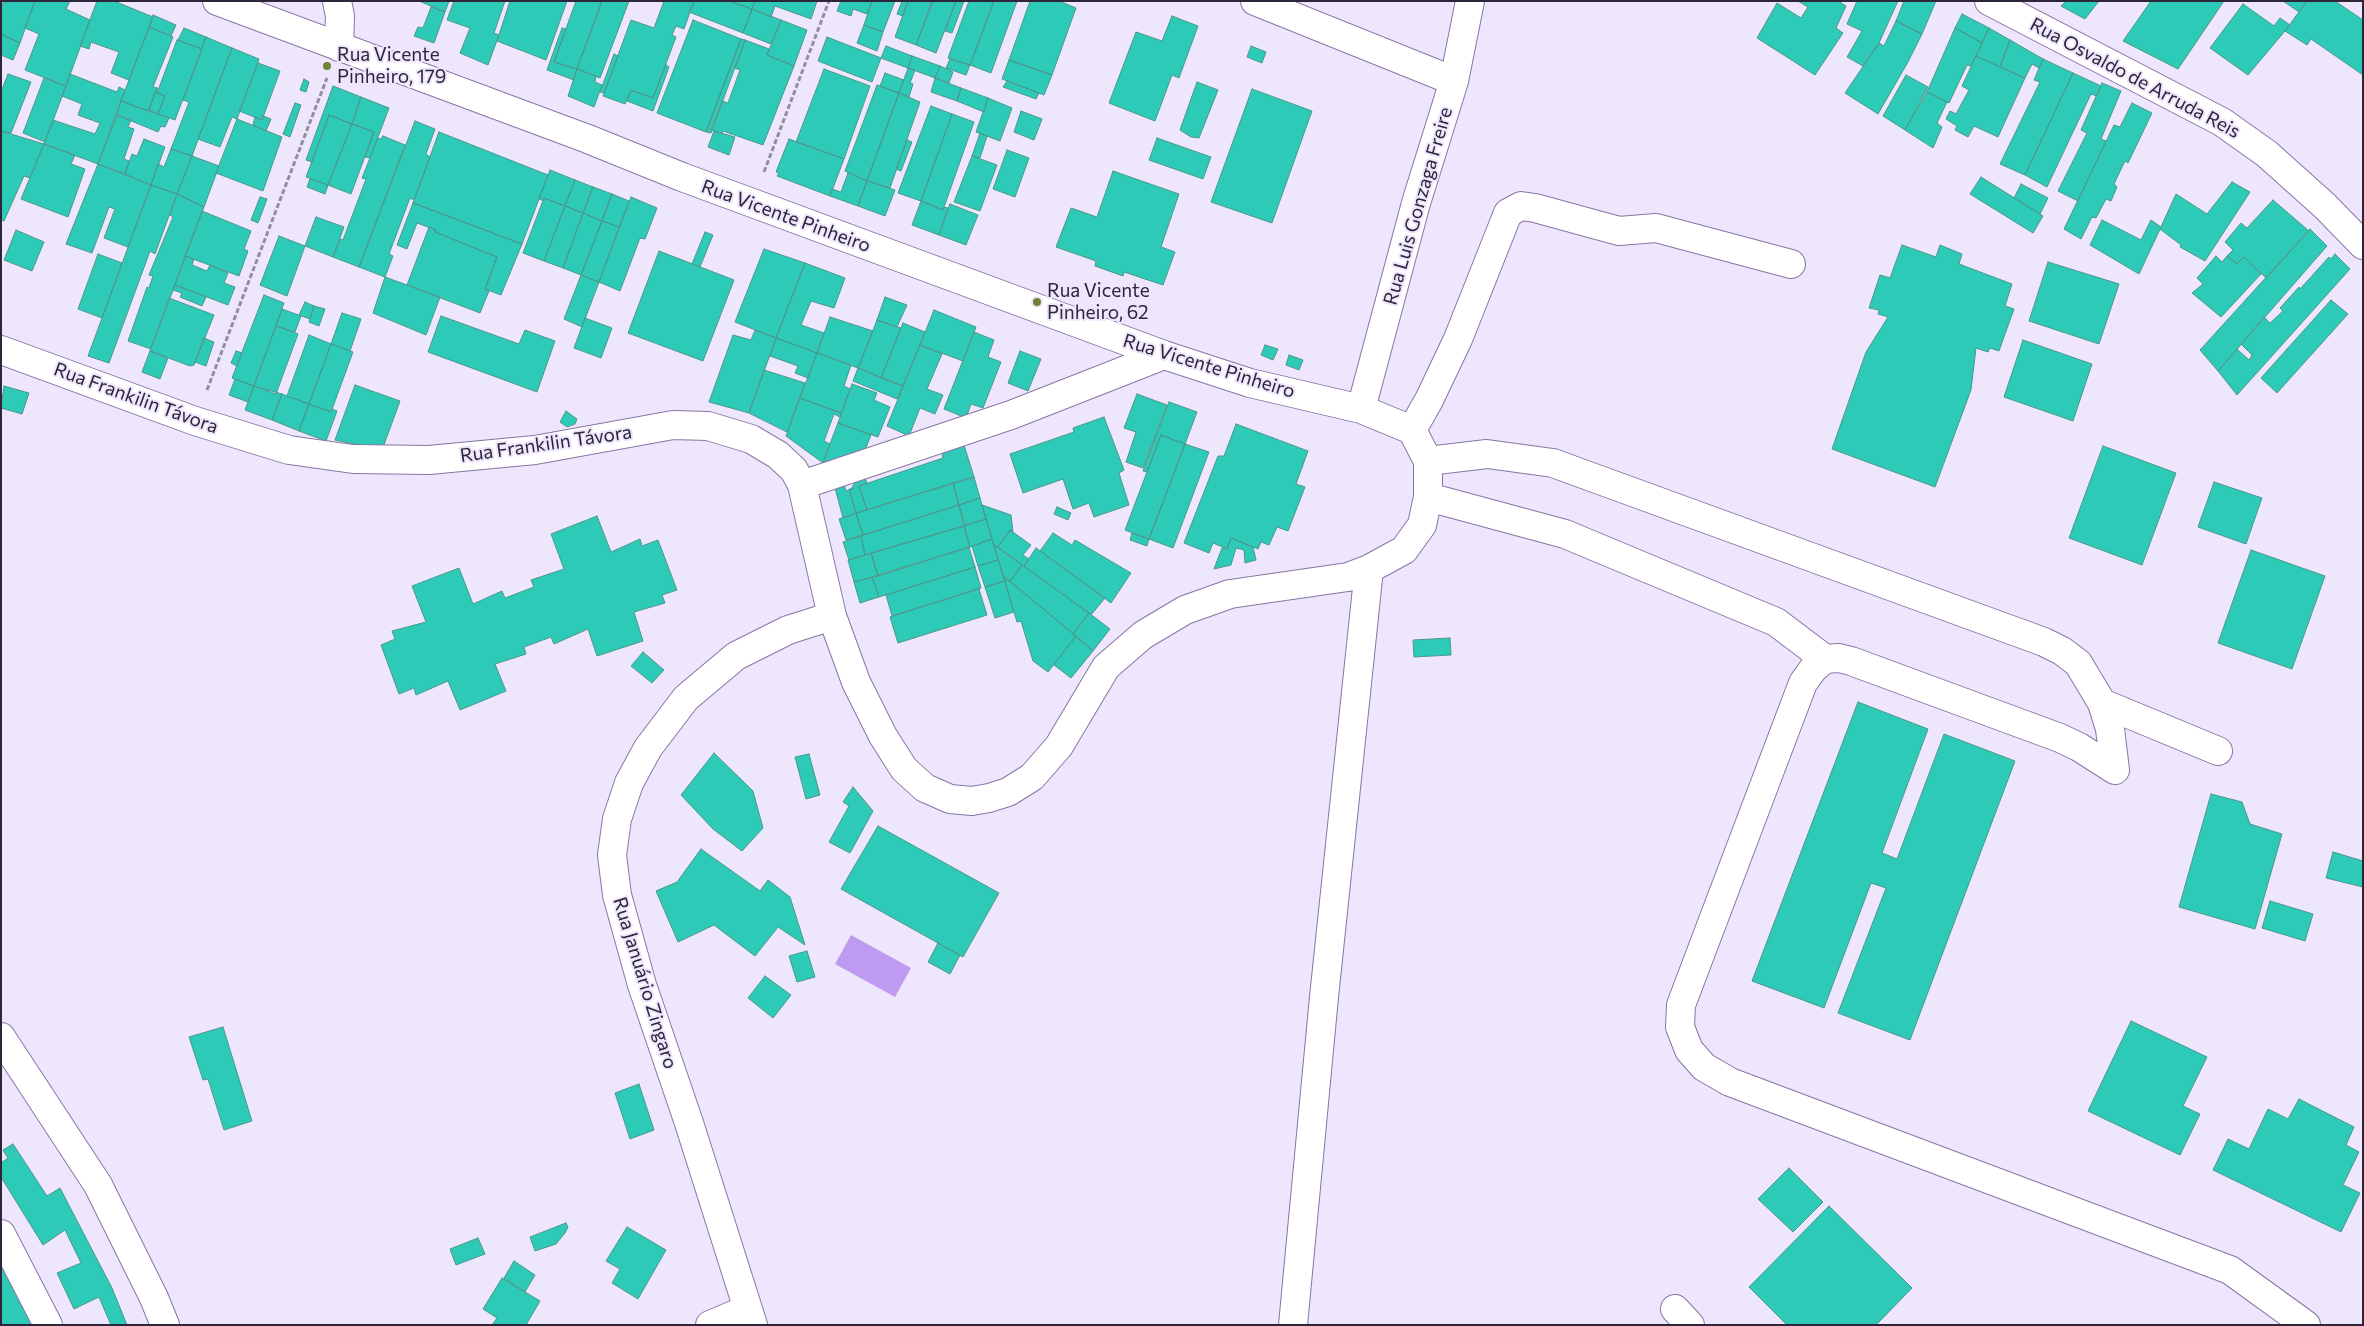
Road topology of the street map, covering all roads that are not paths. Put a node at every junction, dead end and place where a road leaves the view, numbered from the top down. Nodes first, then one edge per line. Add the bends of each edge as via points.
1 (217, 1) edge
2 (337, 1) edge
3 (1255, 1) edge
4 (1470, 1) edge
5 (1989, 1) edge
6 (339, 47) junction
7 (1454, 81) junction
8 (2363, 245) edge
9 (1791, 264) dead end
10 (5, 346) edge
11 (1164, 355) junction
12 (1361, 409) junction
13 (1412, 430) junction
14 (1428, 461) junction
15 (802, 485) junction
16 (1428, 497) junction
17 (1369, 570) junction
18 (832, 616) junction
19 (1825, 659) junction
20 (2102, 703) junction
21 (2218, 751) dead end
22 (1, 1037) edge
23 (1, 1234) edge
24 (751, 1317) edge
25 (48, 1325) edge
26 (164, 1325) edge
27 (710, 1325) edge
28 (1293, 1325) edge
29 (2306, 1325) edge

1 - 6 street, Rua Vicente Pinheiro
2 - 6 street
3 - 7 street
4 - 7 street, Rua Luis Gonzaga Freire
5 - 8 street, Rua Osvaldo de Arruda Reis via 2222,122 2267,154
6 - 11 street, Rua Vicente Pinheiro
7 - 12 street, Rua Luis Gonzaga Freire via 1416,203
9 - 13 street via 1656,228 1619,231 1520,206 1508,213 1458,338
10 - 15 street, Rua Frankilin Távora via 195,421 289,450 353,459 429,460 535,450 672,425 708,426 751,439 778,455 794,470
11 - 12 street, Rua Vicente Pinheiro via 1250,383
11 - 15 street via 1011,415
12 - 13 street, Rua Vicente Pinheiro
13 - 14 street
14 - 16 street, Rua Frankilin Távora
14 - 20 street via 1487,454 1553,463 2044,642 2078,663
15 - 18 street, Rua Frankilin Távora
16 - 17 street, Rua Frankilin Távora via 1422,525 1404,550
16 - 19 street via 1565,534 1776,622
17 - 18 street, Rua Frankilin Távora via 1348,577 1230,594 1186,610 1143,635 1106,667 1058,746 1032,777 1008,792 972,801 950,799 925,788 904,769 856,682
17 - 28 street
18 - 24 street, Rua Januário Zingaro via 788,630 736,656 686,698 648,748 629,783 617,819 612,855 617,895 642,986
19 - 20 street via 1851,661 2060,738 2115,770 2110,729
19 - 29 street via 1803,683 1681,1005 1680,1027 1689,1050 1704,1067 1730,1082 2230,1270
20 - 21 street
22 - 26 street via 98,1185
23 - 25 street
24 - 27 street

